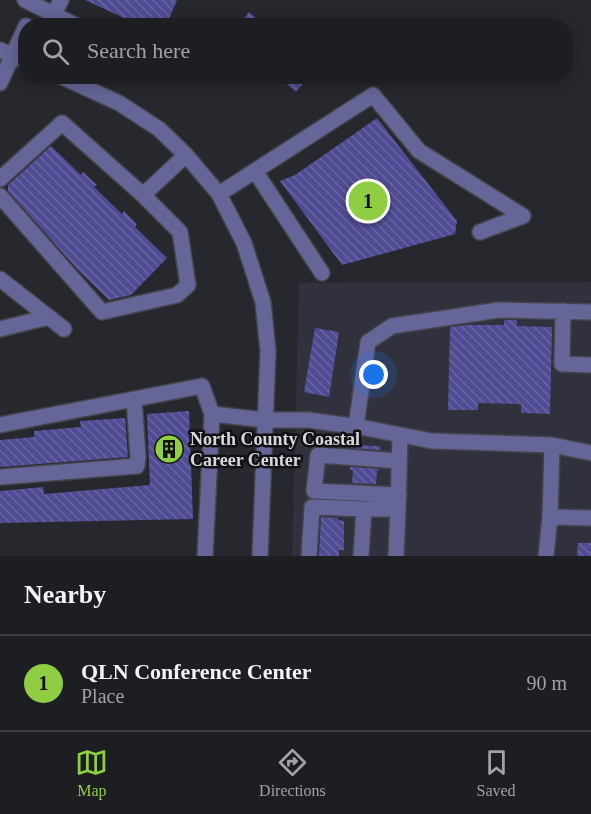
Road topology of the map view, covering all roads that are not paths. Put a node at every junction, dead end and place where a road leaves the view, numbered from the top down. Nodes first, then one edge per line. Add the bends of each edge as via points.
1 (31, 2) edge
2 (58, 7) edge
3 (28, 18) edge
4 (69, 18) edge
5 (12, 55) edge
6 (0, 83) edge
7 (77, 84) edge
8 (186, 155) junction
9 (255, 171) junction
10 (0, 179) edge
11 (219, 194) junction
12 (143, 195) junction
13 (0, 196) edge
14 (480, 232) dead end
15 (322, 273) dead end
16 (0, 279) edge
17 (563, 311) junction
18 (591, 312) edge
19 (49, 317) junction
20 (0, 329) edge
21 (64, 329) dead end
22 (591, 365) edge
23 (134, 399) junction
24 (212, 414) junction
25 (265, 420) junction
26 (0, 425) edge
27 (356, 426) junction
28 (400, 435) junction
29 (552, 445) junction
30 (591, 453) edge
31 (399, 462) junction
32 (0, 477) edge
33 (398, 502) junction
34 (364, 509) junction
35 (550, 517) junction
36 (591, 518) edge
37 (205, 556) edge
38 (260, 556) edge
39 (309, 556) edge
40 (361, 556) edge
41 (396, 556) edge
42 (546, 556) edge

1 - 2 street
1 - 3 street
2 - 4 street
5 - 6 street
7 - 8 street via 119,103 159,129
8 - 11 street
8 - 12 street
9 - 11 street
9 - 14 street via 373,95 419,152 524,216
9 - 15 street
10 - 12 street via 62,123
11 - 25 street via 244,243 263,302 268,351
12 - 13 street via 180,232 188,285 177,295 102,312
16 - 19 street
17 - 18 street
17 - 22 street via 562,364
17 - 27 street via 499,310 392,326 368,342
19 - 20 street
19 - 21 street
23 - 24 street via 202,386
23 - 26 street
23 - 32 street via 137,466
24 - 25 street
24 - 37 street
25 - 27 street
25 - 38 street
27 - 28 street
28 - 29 street via 432,441
28 - 31 street
29 - 30 street
29 - 35 street
31 - 33 street
31 - 33 street via 318,455 314,491
33 - 34 street
33 - 41 street
34 - 39 street via 312,507
34 - 40 street
35 - 36 street
35 - 42 street

